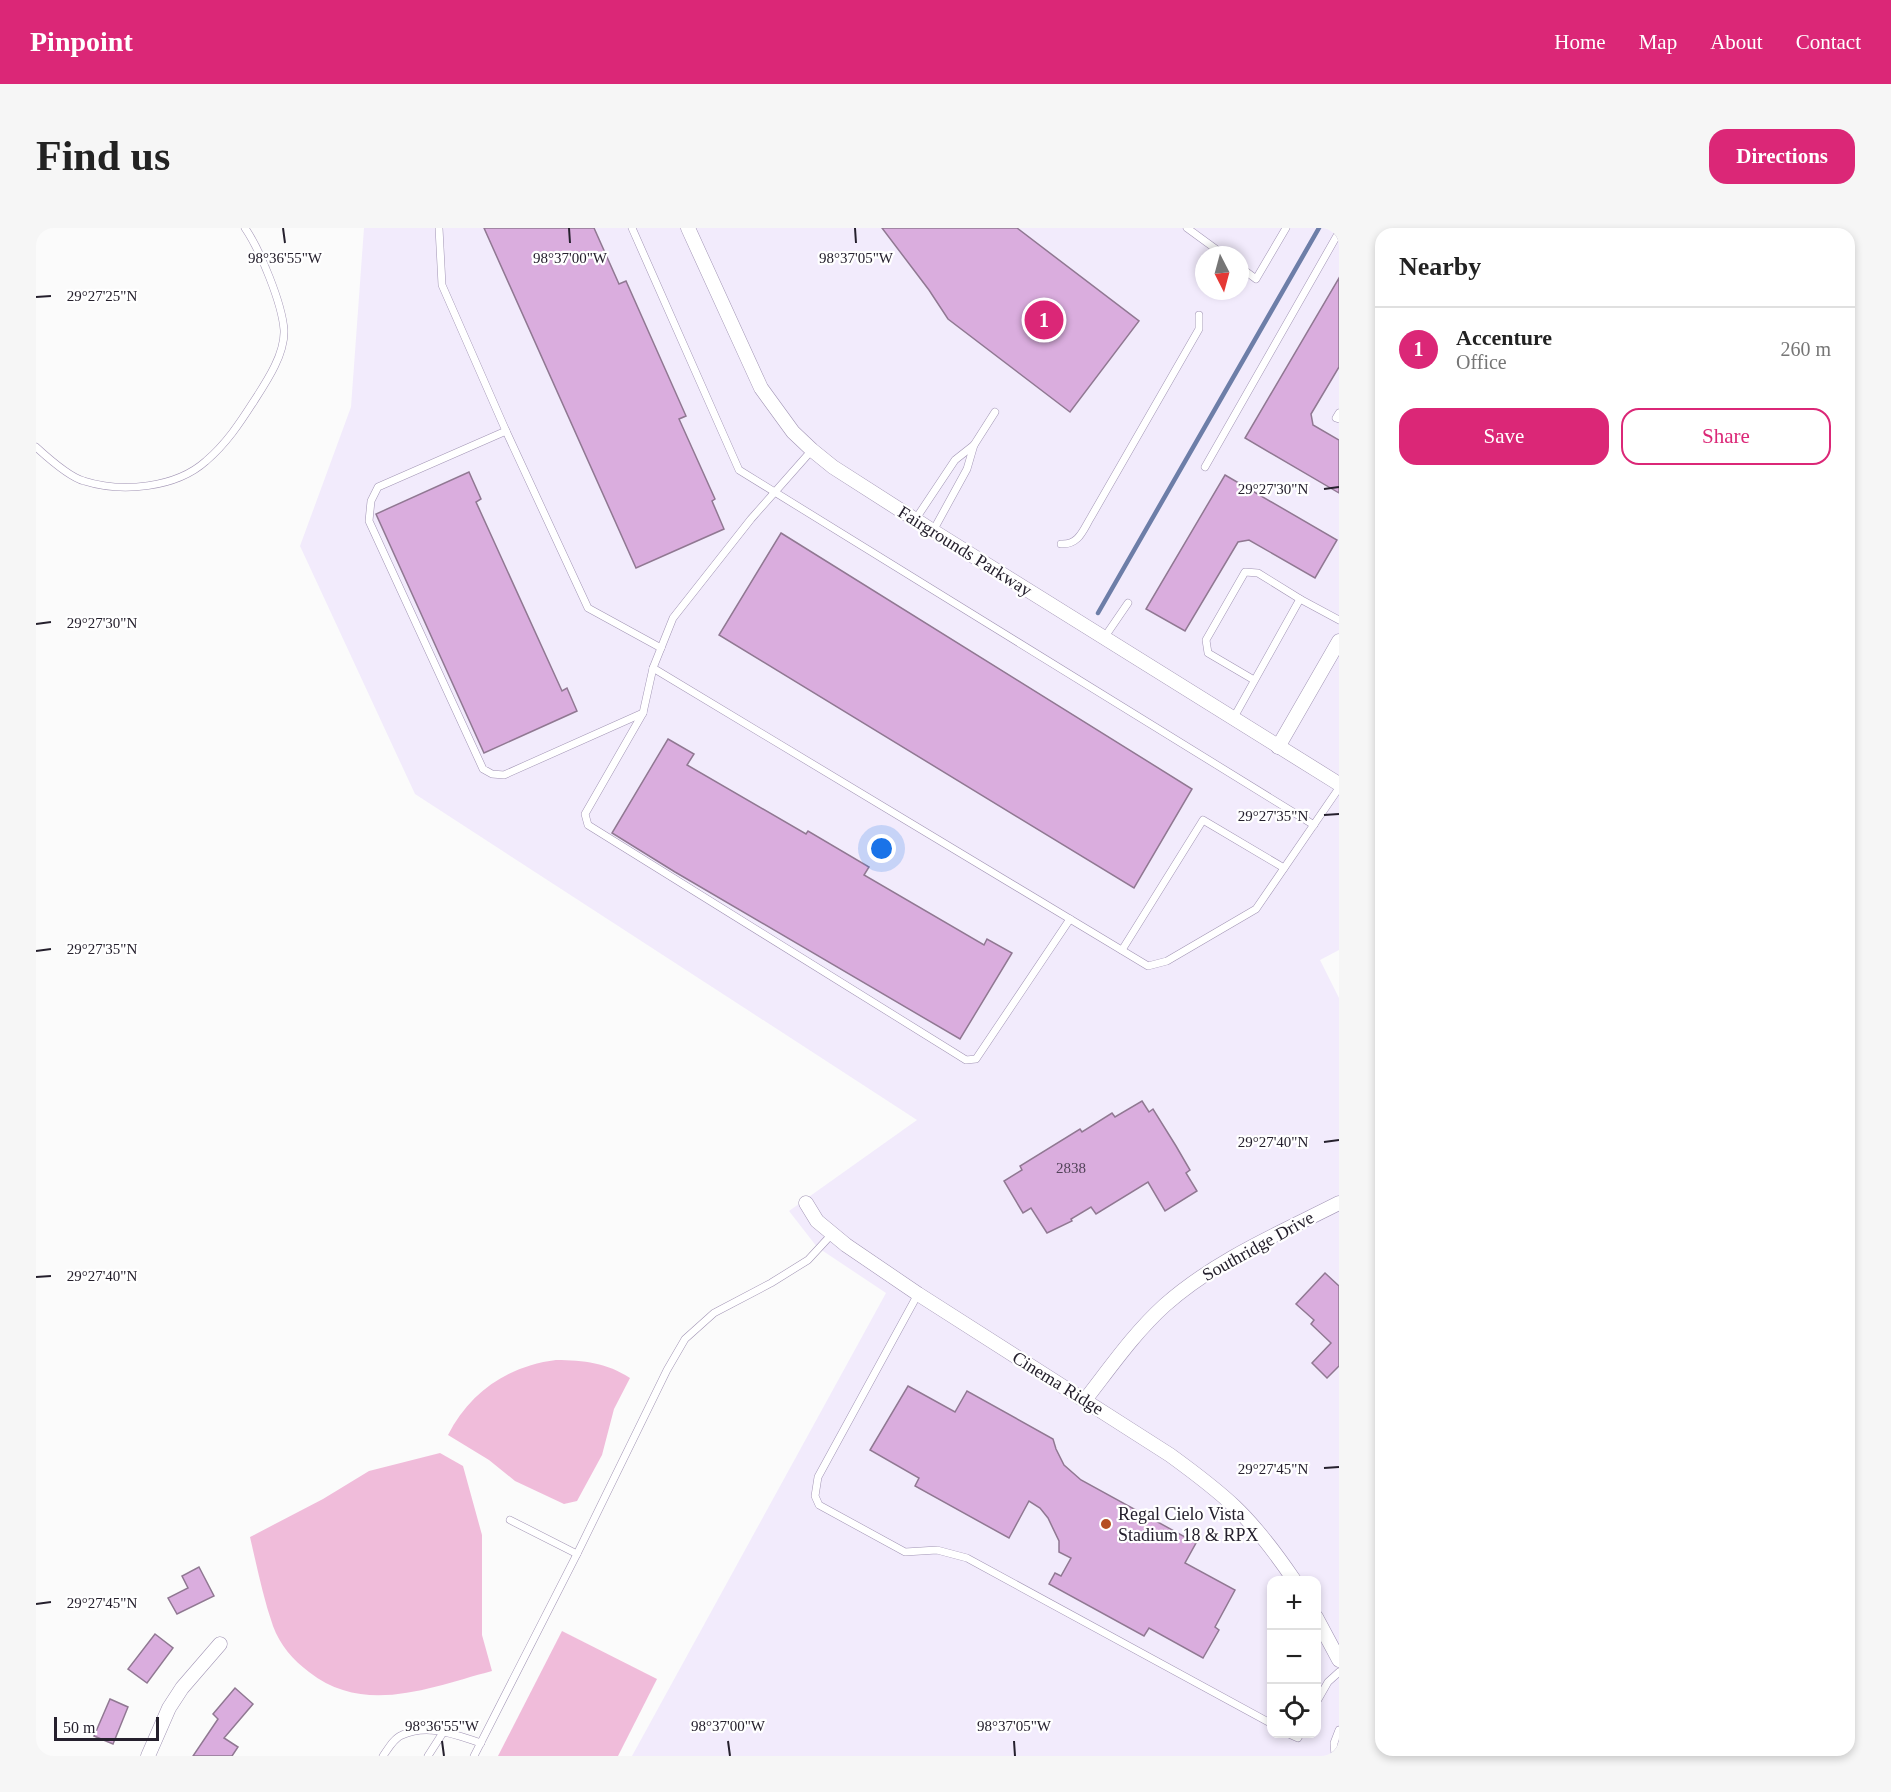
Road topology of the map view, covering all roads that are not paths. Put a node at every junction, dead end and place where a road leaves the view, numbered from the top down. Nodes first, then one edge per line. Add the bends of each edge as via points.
1 (244, 228) edge
2 (439, 228) edge
3 (632, 228) edge
4 (688, 228) edge
5 (1187, 228) edge
6 (1286, 228) edge
7 (1339, 232) edge
8 (1212, 246) edge
9 (1249, 274) edge
10 (1199, 315) dead end
11 (995, 411) dead end
12 (1339, 413) edge
13 (1339, 419) edge
14 (506, 431) junction
15 (974, 445) junction
16 (36, 447) edge
17 (812, 450) junction
18 (1205, 467) dead end
19 (776, 491) junction
20 (915, 520) junction
21 (933, 531) junction
22 (1061, 544) dead end
23 (1300, 599) junction
24 (1128, 603) dead end
25 (1339, 620) edge
26 (1104, 638) junction
27 (1339, 641) edge
28 (661, 648) junction
29 (653, 668) junction
30 (1254, 680) junction
31 (643, 713) junction
32 (1233, 718) junction
33 (1278, 747) junction
34 (1339, 786) edge
35 (1314, 825) junction
36 (1284, 868) junction
37 (1070, 919) junction
38 (1122, 950) junction
39 (806, 1203) dead end
40 (1339, 1203) edge
41 (832, 1234) junction
42 (918, 1294) junction
43 (1085, 1401) junction
44 (510, 1520) dead end
45 (578, 1554) junction
46 (1290, 1576) edge
47 (1321, 1625) edge
48 (220, 1644) dead end
49 (1339, 1660) edge
50 (1339, 1672) edge
51 (1321, 1696) edge
52 (1267, 1721) edge
53 (1339, 1730) edge
54 (444, 1731) junction
55 (481, 1743) junction
56 (148, 1756) edge
57 (383, 1756) edge
58 (428, 1756) edge
59 (474, 1756) edge
60 (1335, 1756) edge

1 - 16 lane via 254,241 280,308 284,332 275,367 232,435 204,463 171,481 127,489 83,481
2 - 14 lane via 442,285
3 - 19 lane via 739,470
4 - 17 street, Fairgrounds Parkway via 761,388
5 - 8 lane
6 - 9 lane via 1256,279
7 - 18 lane
10 - 22 lane via 1199,329 1091,517 1077,540
11 - 15 lane
12 - 13 lane
14 - 28 lane via 588,608
14 - 31 lane via 378,488 369,521 483,769 504,775
15 - 20 lane via 955,460
15 - 21 lane via 967,469
17 - 19 lane
17 - 20 street, Fairgrounds Parkway
19 - 28 lane via 673,618
19 - 35 lane
20 - 21 street, Fairgrounds Parkway
21 - 26 street, Fairgrounds Parkway
23 - 25 lane
23 - 30 lane
23 - 30 lane via 1258,573 1245,572 1206,640 1208,652
24 - 26 lane
26 - 32 street, Fairgrounds Parkway
27 - 33 street
28 - 29 lane
29 - 31 lane
29 - 37 lane
30 - 32 lane
31 - 37 lane via 585,814 588,825 966,1060 976,1059
32 - 33 street, Fairgrounds Parkway
33 - 34 street, Fairgrounds Parkway
34 - 35 lane
35 - 36 lane
36 - 38 lane via 1256,909 1167,961 1148,966
36 - 38 lane via 1203,820
37 - 38 lane
39 - 41 street, Cinema Ridge
40 - 43 street, Southridge Drive via 1216,1266 1184,1289 1142,1328
41 - 42 street, Cinema Ridge
41 - 45 lane via 808,1260 714,1313 685,1339
42 - 43 street, Cinema Ridge
42 - 52 lane via 818,1477 815,1496 819,1505 905,1552 937,1550 968,1558
43 - 46 street, Cinema Ridge via 1170,1455 1236,1508
44 - 45 lane
45 - 55 lane
47 - 49 street
48 - 56 street via 169,1708
50 - 51 lane
53 - 60 lane
54 - 55 lane
54 - 57 lane via 400,1735
54 - 58 lane
55 - 59 lane

